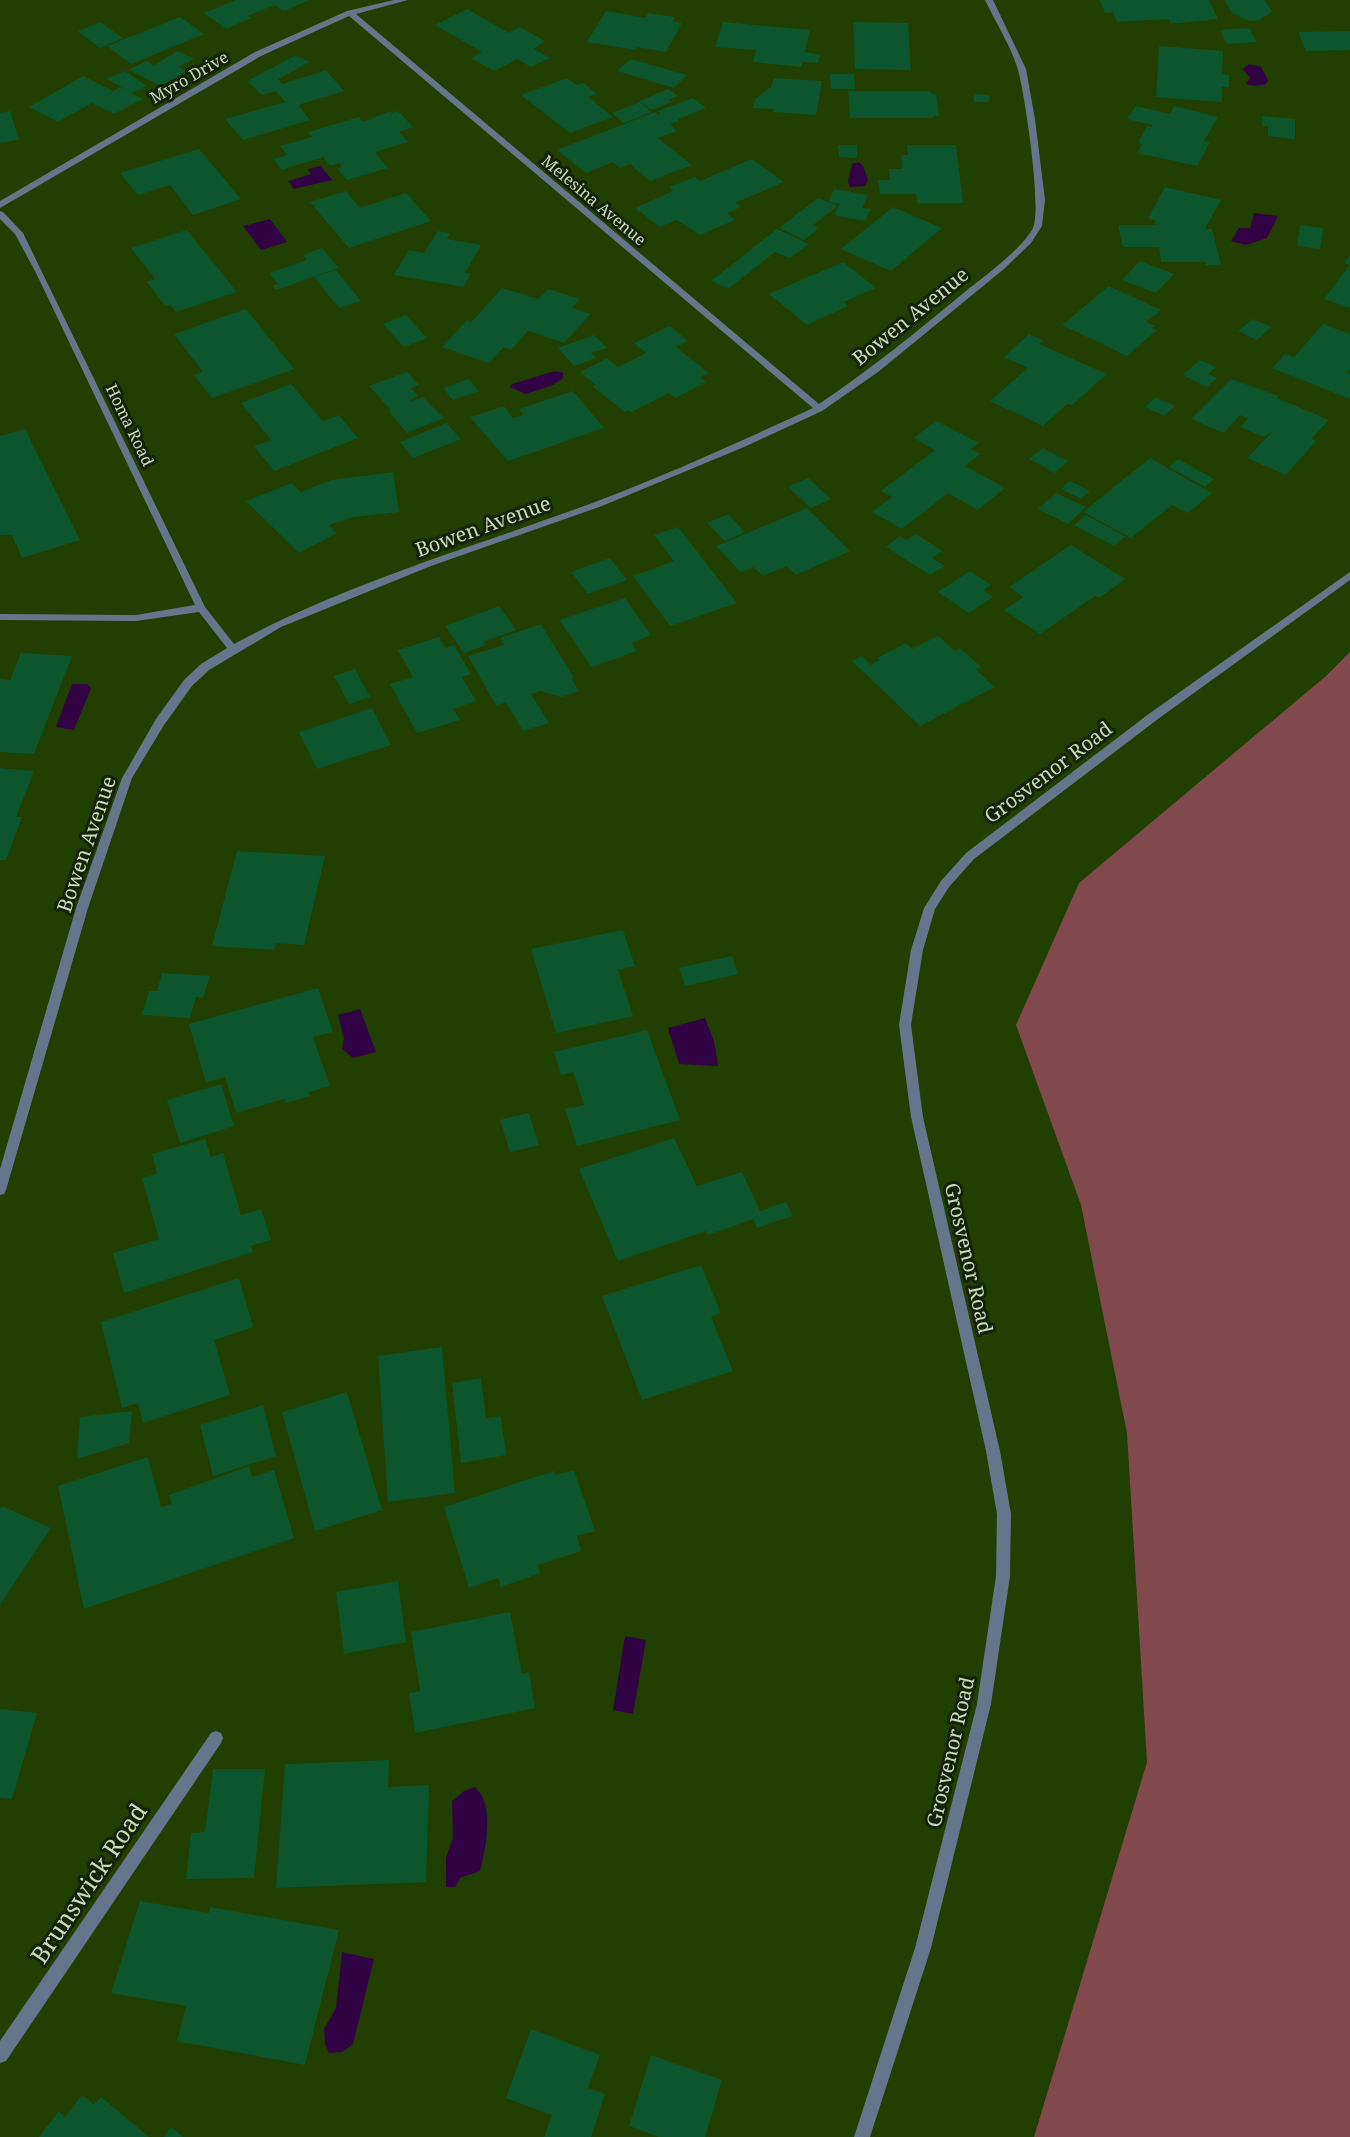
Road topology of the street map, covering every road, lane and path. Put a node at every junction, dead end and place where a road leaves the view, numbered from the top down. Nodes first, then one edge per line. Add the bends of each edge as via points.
1 (404, 0) edge
2 (989, 0) edge
3 (350, 13) junction
4 (0, 205) edge
5 (0, 213) edge
6 (819, 409) junction
7 (1350, 575) edge
8 (201, 608) junction
9 (0, 617) edge
10 (232, 649) junction
11 (0, 1190) edge
12 (216, 1738) dead end
13 (0, 2055) edge
14 (862, 2137) edge

1 - 3 street, Myro Drive
2 - 6 street, Bowen Avenue via 1022,69 1041,200 1038,226 1001,267 875,370
3 - 4 street, Myro Drive via 258,54
3 - 6 street, Melesina Avenue
5 - 8 street, Homa Road via 19,233 40,273
6 - 10 street, Bowen Avenue via 599,504 428,564 277,625
7 - 14 street, Grosvenor Road via 1154,716 970,856 930,908 917,950 905,1025 917,1117 993,1451 1004,1514 1004,1576 984,1704 926,1936
8 - 9 street via 136,618
8 - 10 street, Homa Road
10 - 11 street, Bowen Avenue via 188,683 127,778 82,908
12 - 13 street, Brunswick Road

